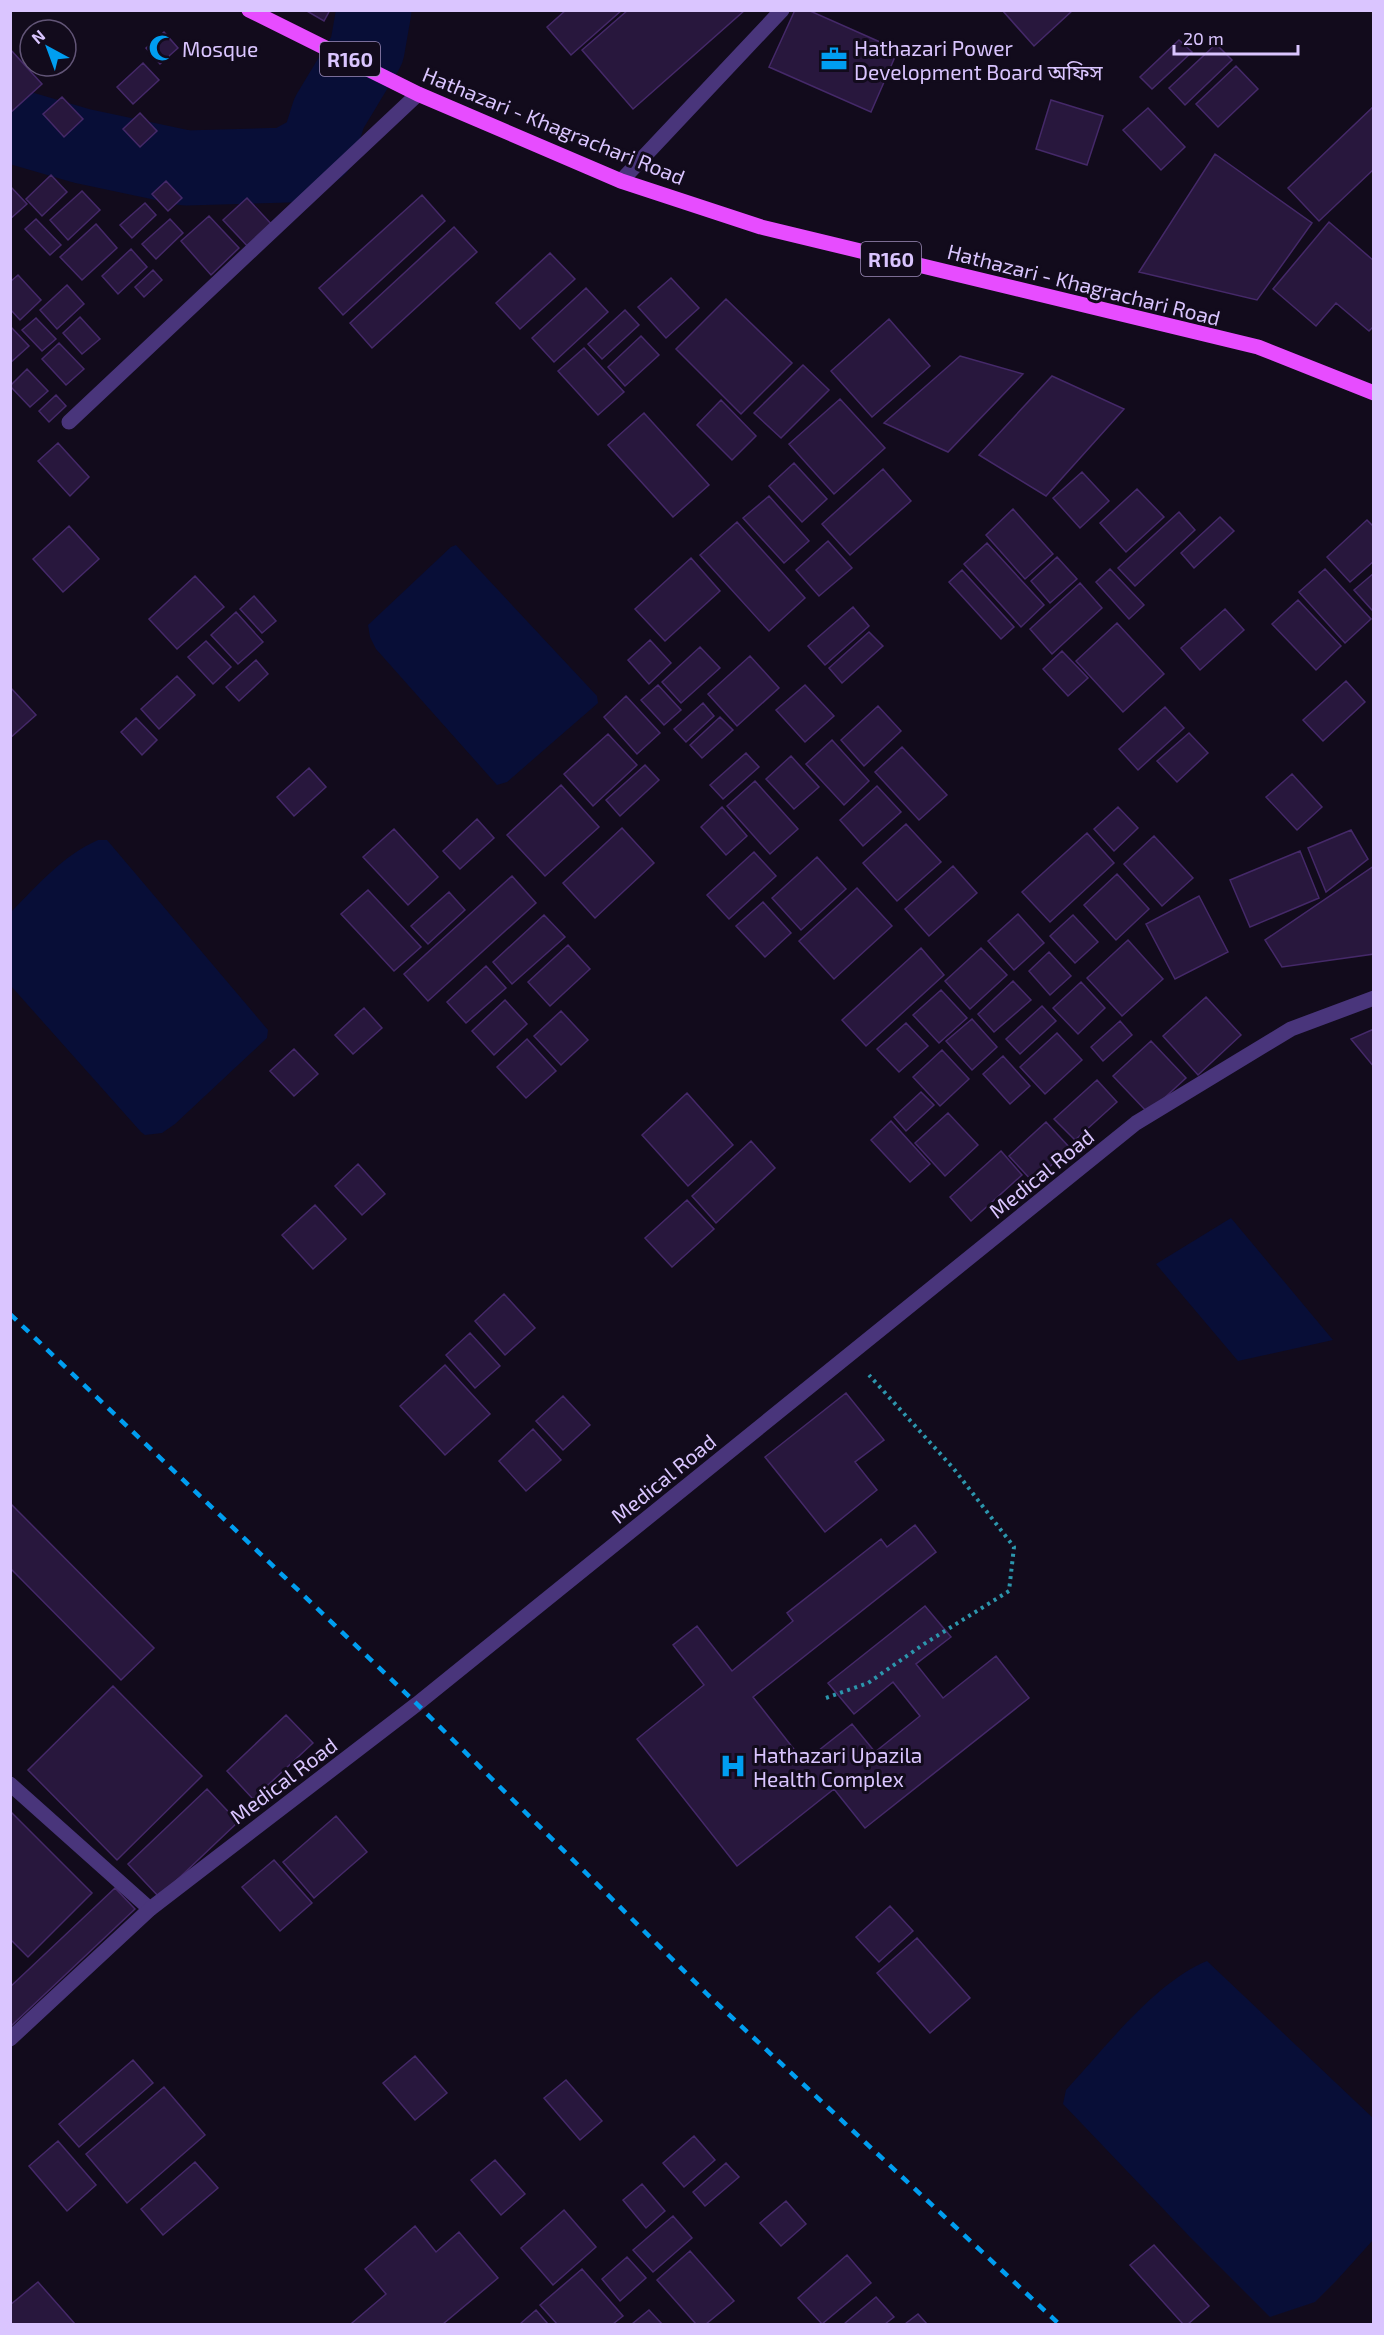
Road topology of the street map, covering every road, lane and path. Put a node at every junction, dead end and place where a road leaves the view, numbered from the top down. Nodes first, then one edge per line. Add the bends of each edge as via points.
1 (249, 10) edge
2 (782, 10) edge
3 (418, 94) junction
4 (621, 181) junction
5 (1374, 393) edge
6 (69, 422) dead end
7 (1374, 998) edge
8 (850, 1354) junction
9 (826, 1698) dead end
10 (10, 1784) edge
11 (150, 1909) junction
12 (10, 2039) edge

1 - 3 main road, Hathazari - Khagrachari Road / R160
2 - 4 street
3 - 4 main road, Hathazari - Khagrachari Road / R160
3 - 6 street
4 - 5 main road, Hathazari - Khagrachari Road / R160 via 761,228 1258,347
7 - 8 street, Medical Road via 1291,1029 1136,1123
8 - 9 path via 954,1469 1014,1547 1009,1592 868,1683
8 - 11 street, Medical Road via 417,1704
10 - 11 street
11 - 12 street, Medical Road

